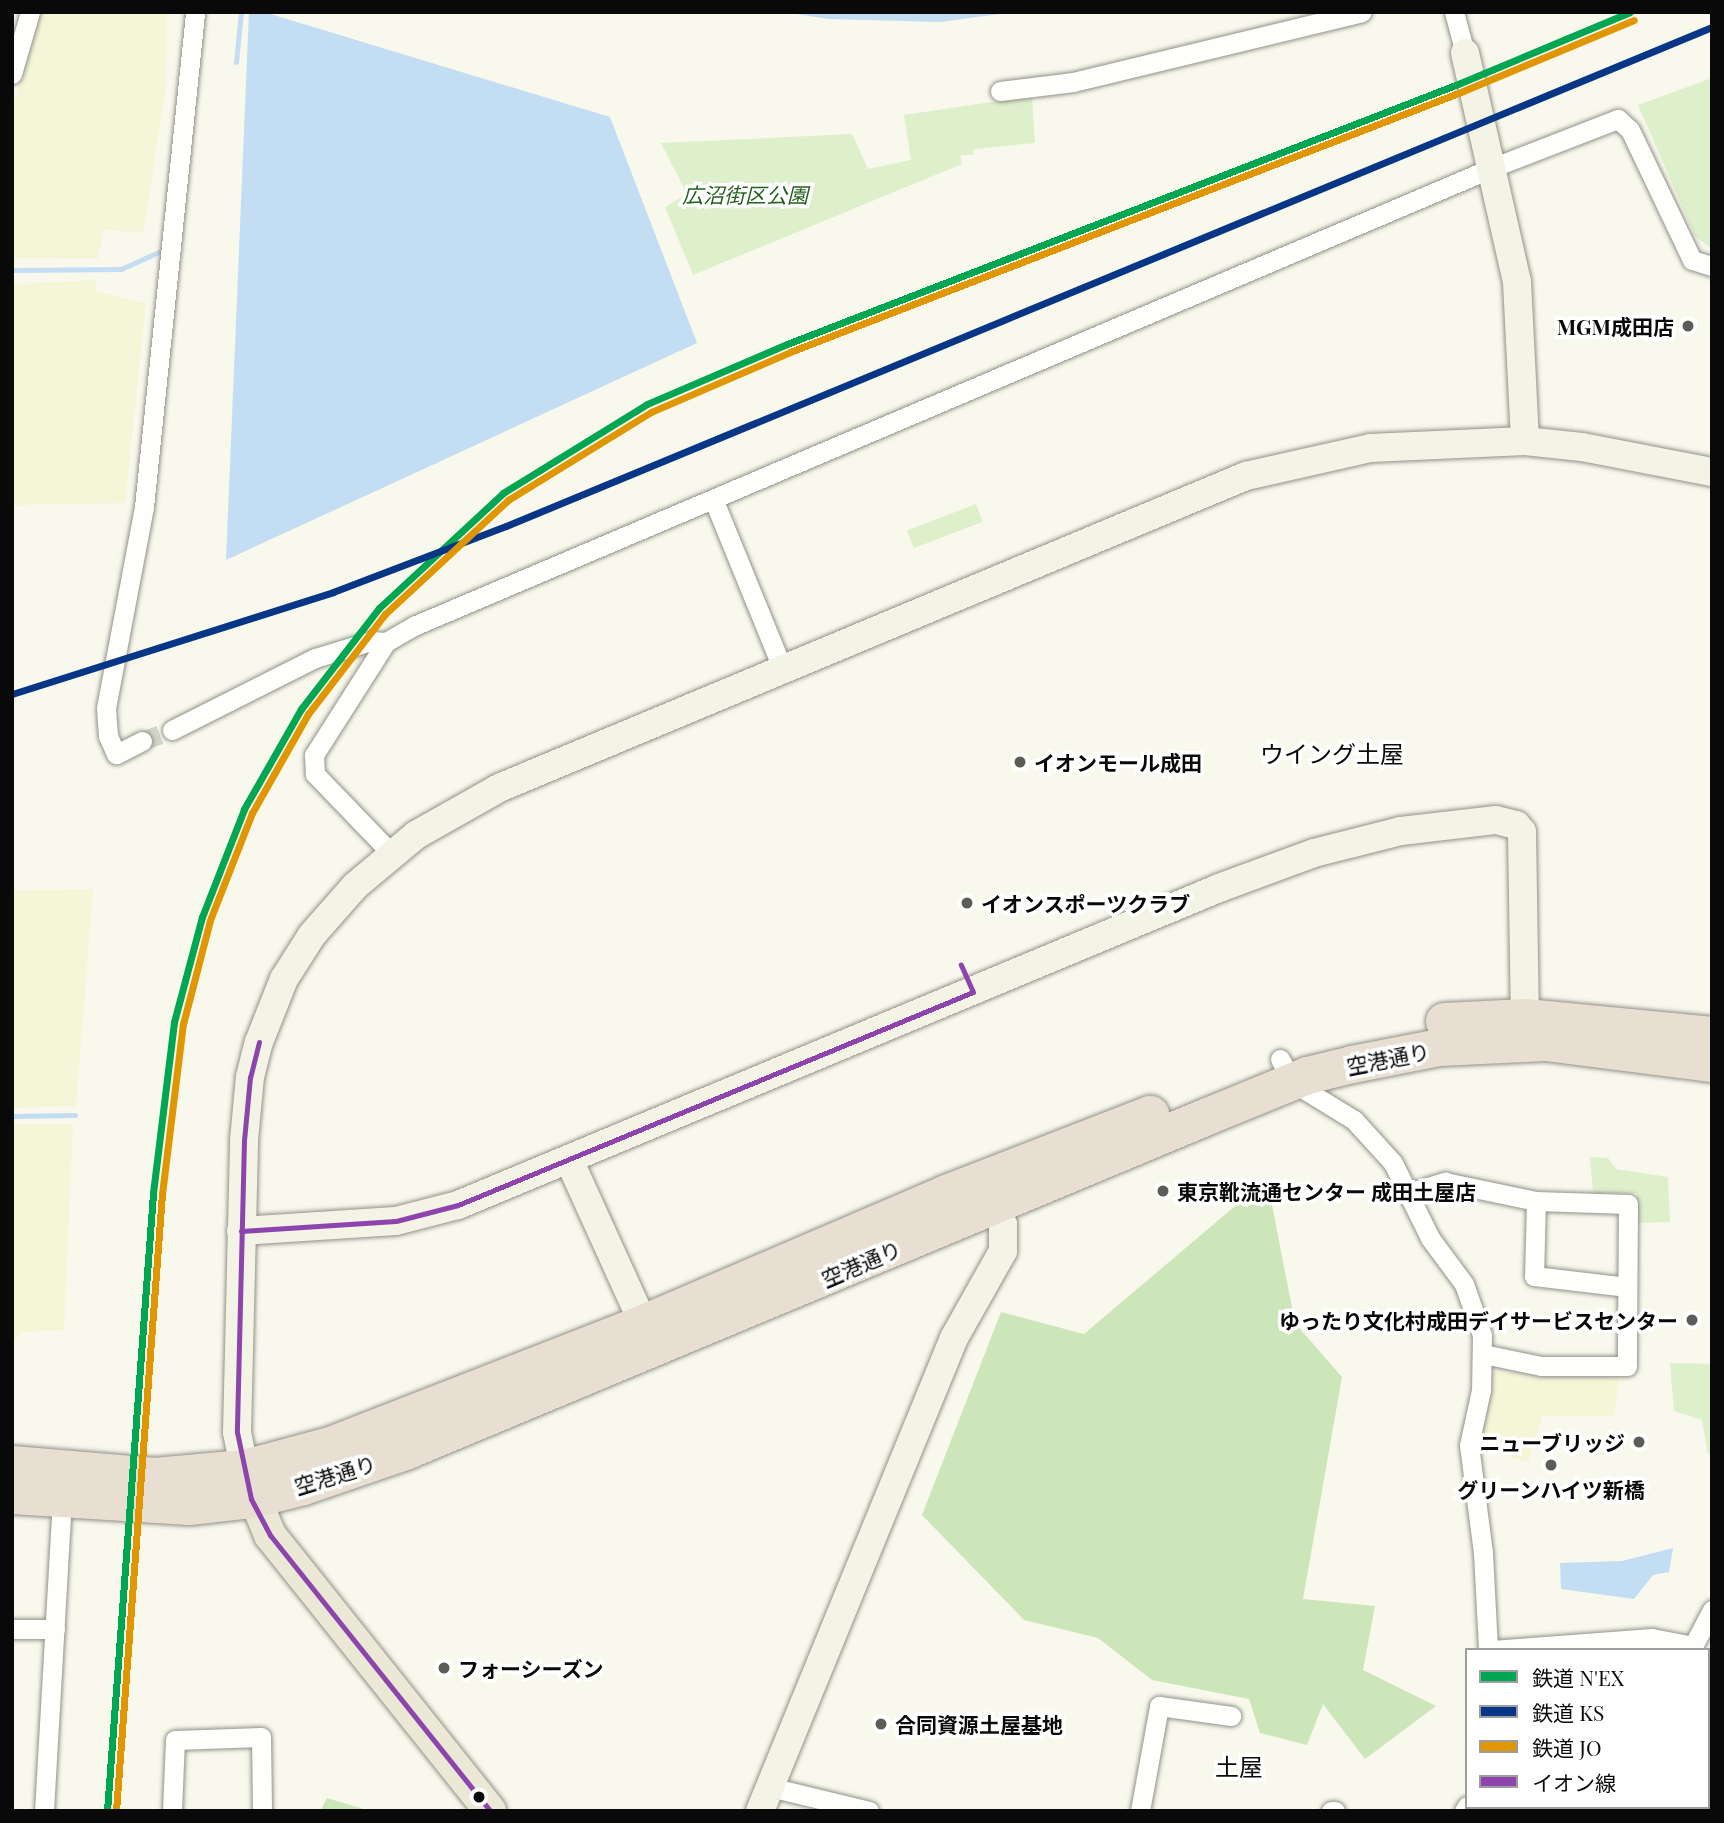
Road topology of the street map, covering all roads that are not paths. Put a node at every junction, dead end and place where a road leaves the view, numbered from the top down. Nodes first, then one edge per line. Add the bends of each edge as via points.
1 (30, 12) edge
2 (195, 12) edge
3 (1362, 12) edge
4 (1454, 12) edge
5 (1465, 53) joint
6 (12, 74) edge
7 (1000, 91) dead end
8 (1494, 167) junction
9 (1712, 266) edge
10 (1525, 441) junction
11 (1712, 472) edge
12 (714, 501) junction
13 (386, 642) junction
14 (782, 668) junction
15 (172, 730) tunnel mouth
16 (142, 741) tunnel mouth
17 (391, 853) junction
18 (1525, 1017) junction
19 (1712, 1035) edge
20 (1712, 1063) edge
21 (1286, 1070) junction
22 (569, 1162) junction
23 (991, 1192) junction
24 (1408, 1193) junction
25 (1536, 1200) junction
26 (242, 1231) junction
27 (1627, 1287) junction
28 (643, 1323) junction
29 (1483, 1354) junction
30 (12, 1464) edge
31 (247, 1483) junction
32 (12, 1494) edge
33 (62, 1499) junction
34 (1712, 1610) edge
35 (12, 1629) edge
36 (55, 1629) junction
37 (1490, 1648) edge
38 (1517, 1648) edge
39 (1694, 1648) edge
40 (1231, 1716) dead end
41 (764, 1799) edge
42 (44, 1811) edge
43 (172, 1811) edge
44 (262, 1811) edge
45 (490, 1811) edge
46 (863, 1811) edge
47 (869, 1811) edge
48 (1140, 1811) edge

1 - 6 street
2 - 16 street via 144,508 106,708 108,736 116,754
3 - 7 street via 1073,82
4 - 5 street
5 - 8 street
8 - 9 street via 1618,119 1629,130 1692,260
8 - 10 street via 1517,282
8 - 12 street
10 - 11 street
10 - 14 street via 1370,448 1246,476
12 - 13 street via 522,579
12 - 14 street
13 - 15 street via 371,641 315,658
13 - 17 street via 314,755 315,774
14 - 17 street via 499,788 451,812
17 - 26 street via 313,935 285,979 259,1042 250,1077 244,1140
18 - 19 highway, 空港通り
18 - 21 highway, 空港通り via 1402,1028
18 - 22 street via 1522,832 1505,820 1454,822 1353,841 1277,865
20 - 21 highway, 空港通り via 1545,1042 1489,1043
21 - 23 highway, 空港通り
21 - 24 street via 1354,1120 1393,1163
22 - 26 street via 430,1213 348,1226
22 - 28 street
23 - 28 highway, 空港通り
23 - 31 highway, 空港通り via 405,1451
23 - 41 street via 1003,1225 1003,1251 954,1338
24 - 25 street via 1445,1182
24 - 29 street via 1430,1238 1464,1284 1482,1335
25 - 27 street via 1534,1276
25 - 27 street via 1628,1204
26 - 31 street via 237,1432
27 - 29 street via 1627,1366 1541,1366
28 - 31 highway, 空港通り
29 - 37 street via 1469,1445
30 - 31 highway, 空港通り
31 - 33 highway, 空港通り via 189,1506
31 - 45 main road via 270,1535
32 - 33 highway, 空港通り
33 - 36 street
34 - 39 street
35 - 36 street
36 - 42 street
38 - 39 street via 1652,1638
40 - 48 street via 1160,1706
41 - 46 street
43 - 44 street via 175,1740 261,1737
46 - 47 street

